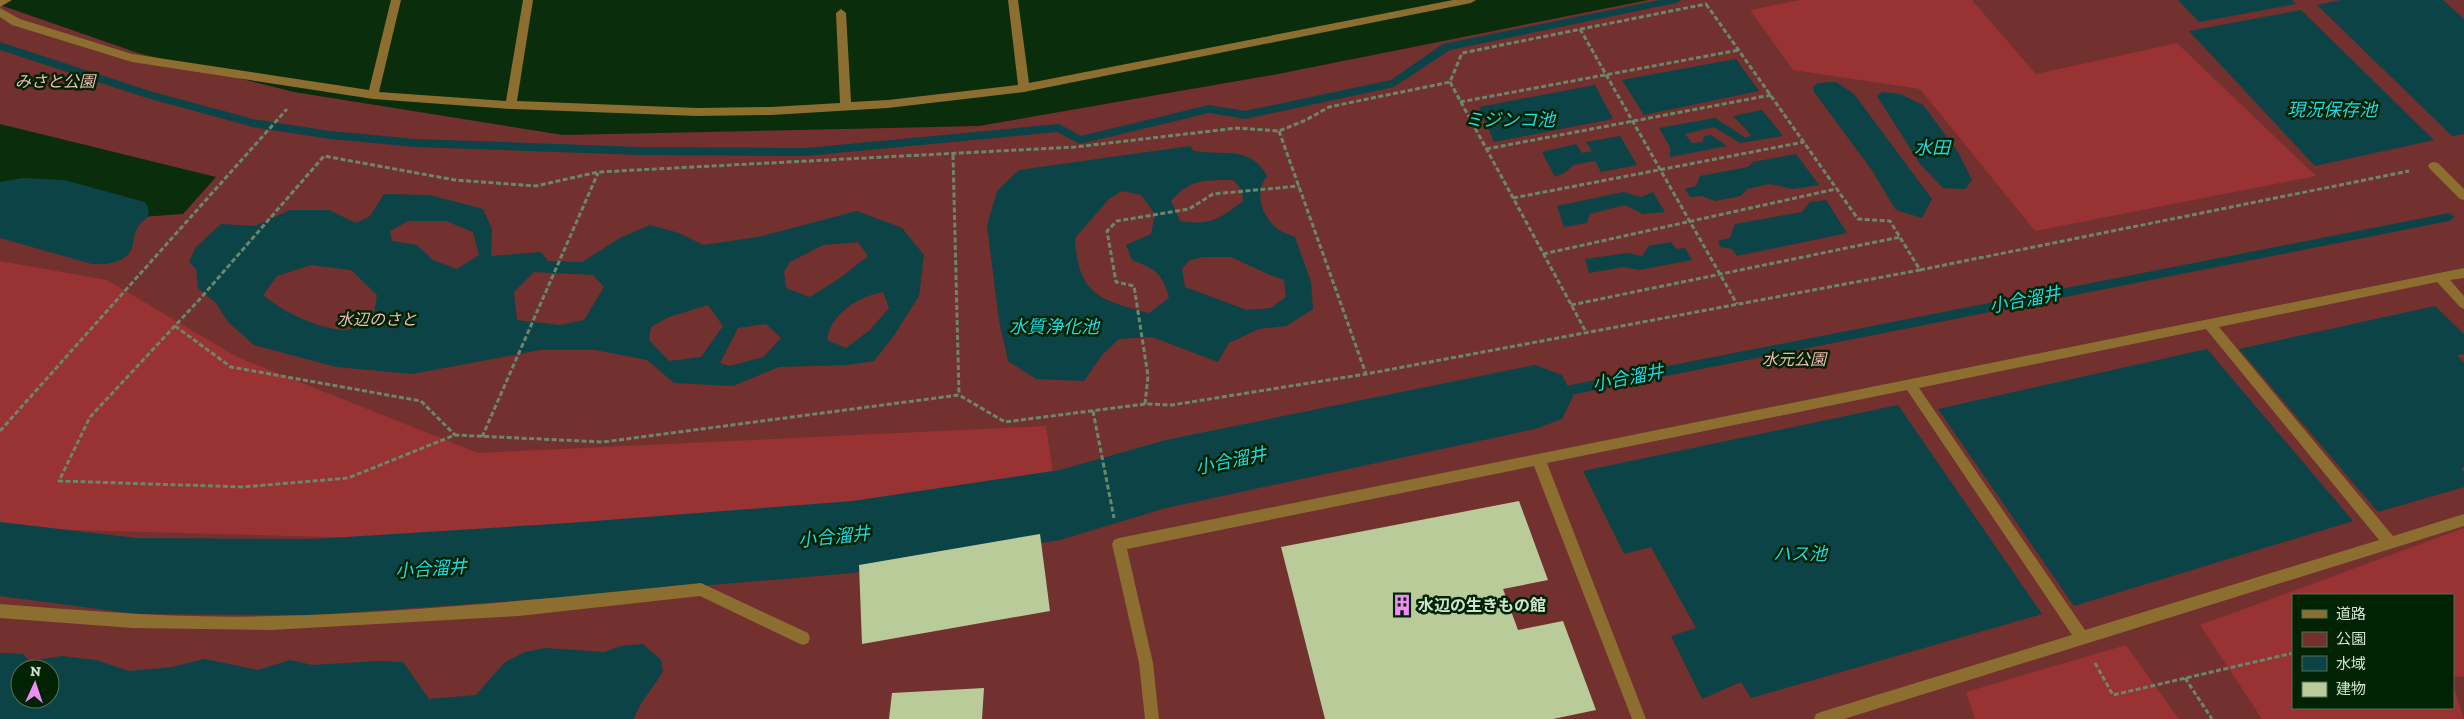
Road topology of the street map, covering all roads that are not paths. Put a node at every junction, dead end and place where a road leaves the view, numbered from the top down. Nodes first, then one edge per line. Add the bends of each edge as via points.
1 (7, 0) edge
2 (396, 0) edge
3 (528, 0) edge
4 (1013, 0) edge
5 (1471, 0) edge
6 (0, 4) edge
7 (0, 12) edge
8 (841, 13) dead end
9 (1024, 88) junction
10 (373, 95) junction
11 (512, 105) junction
12 (846, 106) junction
13 (2434, 166) road end
14 (2464, 196) edge
15 (2464, 273) edge
16 (2440, 277) junction
17 (2464, 304) edge
18 (2209, 324) junction
19 (1910, 384) junction
20 (1538, 458) junction
21 (2464, 520) edge
22 (2390, 543) junction
23 (0, 610) edge
24 (803, 638) dead end
25 (2082, 638) junction
26 (1152, 719) edge
27 (1639, 719) edge
28 (1821, 719) edge

1 - 6 street
2 - 10 street
3 - 11 street
4 - 9 street
5 - 9 street
7 - 10 street via 16,22 132,58
8 - 12 street
9 - 12 street
10 - 11 street
11 - 12 street via 698,112
13 - 14 street
15 - 16 street
16 - 17 street
16 - 18 street
18 - 19 street
18 - 22 street
19 - 20 street
19 - 25 street
20 - 26 street via 1119,544 1146,663
20 - 27 street
21 - 22 street
22 - 25 street
23 - 24 street via 132,621 271,623 519,609 701,589
25 - 28 street

